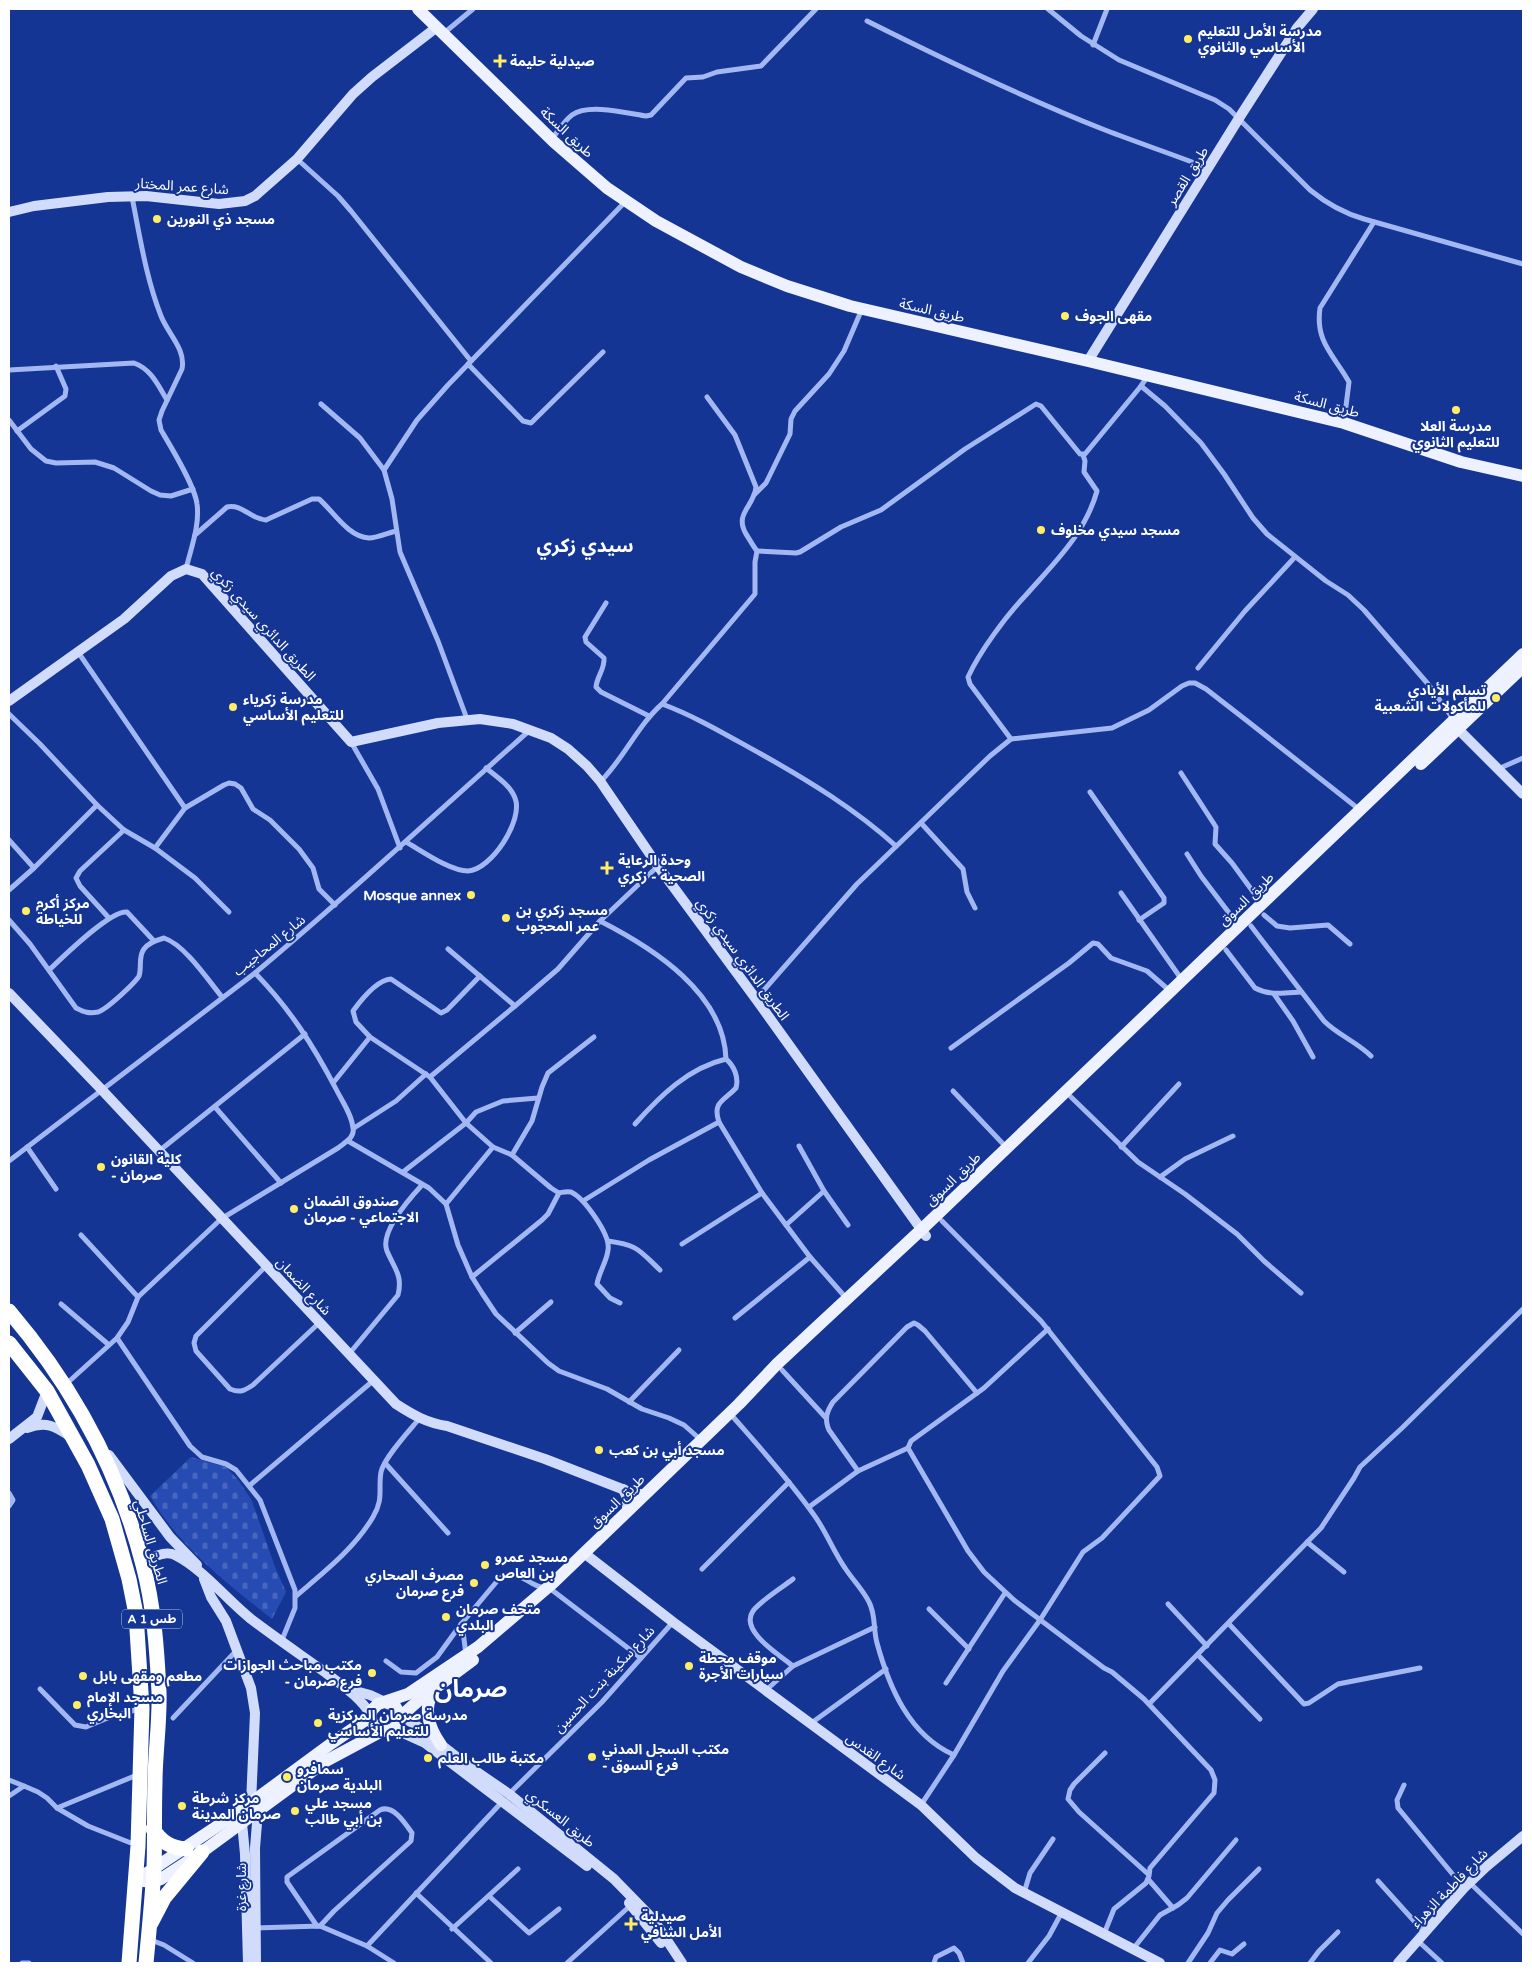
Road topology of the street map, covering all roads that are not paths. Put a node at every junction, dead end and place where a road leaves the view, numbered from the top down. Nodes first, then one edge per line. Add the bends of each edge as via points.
1 (418, 9) edge
2 (473, 9) edge
3 (816, 9) edge
4 (1048, 9) edge
5 (1107, 9) edge
6 (1313, 9) edge
7 (867, 22) dead end
8 (440, 30) junction
9 (1093, 45) junction
10 (1239, 118) junction
11 (552, 139) junction
12 (297, 159) junction
13 (1209, 168) junction
14 (132, 196) junction
15 (624, 202) junction
16 (9, 212) edge
17 (1374, 222) junction
18 (1523, 264) edge
19 (862, 309) junction
20 (603, 352) dead end
21 (1088, 360) junction
22 (470, 362) junction
23 (56, 366) junction
24 (9, 370) edge
25 (1144, 380) junction
26 (707, 396) dead end
27 (168, 400) junction
28 (321, 404) dead end
29 (9, 420) edge
30 (1344, 423) junction
31 (17, 431) junction
32 (1082, 455) junction
33 (384, 470) junction
34 (1523, 476) edge
35 (193, 489) junction
36 (754, 495) junction
37 (396, 531) junction
38 (194, 535) junction
39 (757, 551) junction
40 (1295, 557) junction
41 (186, 569) junction
42 (606, 603) dead end
43 (77, 652) junction
44 (1523, 654) edge
45 (1523, 667) edge
46 (1198, 668) dead end
47 (9, 702) edge
48 (662, 704) junction
49 (9, 714) edge
50 (649, 716) junction
51 (466, 719) junction
52 (1455, 724) junction
53 (530, 730) junction
54 (1010, 739) junction
55 (351, 742) junction
56 (1523, 758) edge
57 (486, 768) junction
58 (1498, 769) junction
59 (1181, 773) dead end
60 (600, 782) junction
61 (1090, 792) dead end
62 (1523, 794) edge
63 (97, 805) junction
64 (186, 808) junction
65 (1360, 811) junction
66 (921, 823) junction
67 (124, 830) junction
68 (9, 840) edge
69 (406, 842) junction
70 (896, 846) junction
71 (155, 848) junction
72 (400, 848) junction
73 (1187, 854) dead end
74 (658, 866) junction
75 (34, 868) junction
76 (9, 890) edge
77 (1121, 893) dead end
78 (335, 905) junction
79 (975, 908) dead end
80 (1263, 910) junction
81 (228, 912) dead end
82 (109, 918) junction
83 (9, 920) edge
84 (1139, 920) junction
85 (600, 921) junction
86 (1245, 927) junction
87 (154, 942) junction
88 (1350, 944) dead end
89 (448, 949) dead end
90 (1226, 950) junction
91 (49, 970) junction
92 (255, 973) junction
93 (480, 976) junction
94 (1183, 980) junction
95 (1170, 992) junction
96 (1301, 992) junction
97 (9, 993) edge
98 (1274, 994) junction
99 (222, 998) junction
100 (756, 999) junction
101 (515, 1006) junction
102 (305, 1034) junction
103 (370, 1037) junction
104 (594, 1037) dead end
105 (951, 1048) dead end
106 (1371, 1056) dead end
107 (1313, 1057) dead end
108 (726, 1059) junction
109 (428, 1076) junction
110 (333, 1083) junction
111 (1179, 1084) dead end
112 (102, 1090) junction
113 (953, 1091) dead end
114 (1071, 1097) junction
115 (538, 1098) junction
116 (216, 1107) junction
117 (719, 1122) junction
118 (466, 1123) junction
119 (635, 1124) dead end
120 (354, 1128) junction
121 (1233, 1136) dead end
122 (348, 1141) junction
123 (799, 1146) dead end
124 (493, 1147) junction
125 (1121, 1147) junction
126 (27, 1148) junction
127 (1007, 1148) junction
128 (158, 1152) junction
129 (512, 1155) junction
130 (9, 1161) edge
131 (403, 1172) junction
132 (1160, 1177) junction
133 (280, 1183) junction
134 (422, 1185) junction
135 (56, 1189) dead end
136 (824, 1191) junction
137 (559, 1193) junction
138 (762, 1193) junction
139 (584, 1200) junction
140 (446, 1204) junction
141 (222, 1219) junction
142 (942, 1221) junction
143 (786, 1225) junction
144 (848, 1225) dead end
145 (924, 1233) junction
146 (81, 1234) dead end
147 (608, 1241) junction
148 (682, 1244) dead end
149 (810, 1257) junction
150 (266, 1266) junction
151 (660, 1270) dead end
152 (472, 1277) junction
153 (1301, 1293) dead end
154 (138, 1296) junction
155 (847, 1299) junction
156 (551, 1302) dead end
157 (620, 1303) dead end
158 (61, 1304) dead end
159 (1523, 1309) edge
160 (9, 1311) edge
161 (735, 1318) dead end
162 (320, 1323) junction
163 (1048, 1329) junction
164 (515, 1333) junction
165 (117, 1338) junction
166 (9, 1343) edge
167 (110, 1345) junction
168 (679, 1350) dead end
169 (349, 1354) junction
170 (782, 1370) junction
171 (374, 1380) junction
172 (65, 1385) junction
173 (47, 1391) junction
174 (977, 1393) junction
175 (630, 1402) junction
176 (734, 1418) junction
177 (826, 1418) junction
178 (418, 1419) junction
179 (22, 1430) junction
180 (93, 1434) junction
181 (9, 1438) edge
182 (75, 1440) junction
183 (701, 1440) junction
184 (908, 1448) junction
185 (385, 1463) junction
186 (858, 1471) junction
187 (788, 1482) junction
188 (249, 1486) junction
189 (623, 1489) junction
190 (9, 1493) edge
191 (645, 1494) junction
192 (9, 1506) edge
193 (809, 1508) junction
194 (627, 1511) junction
195 (448, 1533) dead end
196 (1307, 1542) junction
197 (587, 1555) junction
198 (143, 1565) junction
199 (702, 1569) dead end
200 (1344, 1572) dead end
201 (202, 1574) junction
202 (793, 1579) dead end
203 (551, 1589) junction
204 (1005, 1594) junction
205 (296, 1596) junction
206 (1168, 1604) dead end
207 (929, 1609) dead end
208 (1040, 1620) junction
209 (672, 1622) junction
210 (462, 1623) junction
211 (1229, 1624) junction
212 (874, 1627) junction
213 (282, 1640) junction
214 (1207, 1646) junction
215 (969, 1649) junction
216 (237, 1650) junction
217 (1198, 1655) junction
218 (466, 1656) junction
219 (641, 1658) junction
220 (386, 1661) dead end
221 (793, 1666) junction
222 (1420, 1668) dead end
223 (886, 1669) junction
224 (946, 1683) dead end
225 (346, 1688) junction
226 (436, 1688) junction
227 (40, 1689) dead end
228 (765, 1691) junction
229 (385, 1702) junction
230 (1149, 1704) junction
231 (142, 1708) junction
232 (370, 1716) junction
233 (173, 1718) dead end
234 (1260, 1719) dead end
235 (809, 1724) junction
236 (392, 1726) junction
237 (441, 1745) junction
238 (1105, 1753) dead end
239 (954, 1755) junction
240 (141, 1774) junction
241 (9, 1780) edge
242 (1404, 1785) dead end
243 (24, 1786) junction
244 (9, 1796) edge
245 (506, 1798) junction
246 (921, 1805) junction
247 (255, 1807) junction
248 (57, 1808) junction
249 (240, 1818) junction
250 (154, 1828) junction
251 (1523, 1837) edge
252 (1053, 1839) dead end
253 (1236, 1840) dead end
254 (138, 1846) junction
255 (186, 1849) junction
256 (202, 1852) junction
257 (518, 1869) dead end
258 (1259, 1869) dead end
259 (153, 1876) junction
260 (1148, 1876) junction
261 (136, 1880) junction
262 (1378, 1881) dead end
263 (1467, 1885) junction
264 (416, 1894) junction
265 (1024, 1894) junction
266 (490, 1896) junction
267 (631, 1905) junction
268 (1173, 1908) junction
269 (559, 1909) dead end
270 (1063, 1912) junction
271 (318, 1926) junction
272 (255, 1928) junction
273 (452, 1928) junction
274 (149, 1932) junction
275 (1338, 1932) dead end
276 (1104, 1934) junction
277 (1523, 1934) edge
278 (1421, 1936) junction
279 (1244, 1944) dead end
280 (367, 1946) junction
281 (1133, 1950) junction
282 (22, 1963) edge
283 (29, 1963) edge
284 (129, 1963) edge
285 (146, 1963) edge
286 (193, 1963) edge
287 (248, 1963) edge
288 (256, 1963) edge
289 (394, 1963) edge
290 (491, 1963) edge
291 (567, 1963) edge
292 (674, 1963) edge
293 (682, 1963) edge
294 (934, 1963) edge
295 (963, 1963) edge
296 (1028, 1963) edge
297 (1160, 1963) edge
298 (1188, 1963) edge
299 (1210, 1963) edge
300 (1310, 1963) edge
301 (1398, 1963) edge
302 (1442, 1963) edge

1 - 8 main road, طريق السكة
2 - 8 street
3 - 11 street via 761,66 686,78 651,115 580,110
4 - 9 street
5 - 9 street
6 - 10 street, طريق القصر via 1297,28
7 - 13 street via 1047,106
8 - 11 main road, طريق السكة
8 - 12 street, شارع عمر المختار via 353,94
9 - 10 street via 1130,66 1215,100
10 - 13 street, طريق القصر
10 - 17 street via 1310,190 1349,214
11 - 15 main road, طريق السكة
12 - 14 street, شارع عمر المختار via 245,201 219,204
12 - 22 street via 351,211
13 - 21 street, طريق القصر
14 - 16 street, شارع عمر المختار via 34,206
14 - 27 street via 154,298 184,361
15 - 19 main road, طريق السكة via 741,267 787,286
15 - 22 street
17 - 18 street
17 - 30 street via 1320,308 1319,326 1325,346 1349,382
19 - 21 main road, طريق السكة
19 - 36 street via 844,351 829,374 795,411 790,434 766,483
20 - 22 street via 531,423 523,421
21 - 25 main road, طريق السكة
22 - 33 street via 417,420
23 - 24 street
23 - 27 street via 134,363 150,373
23 - 31 street via 67,393
25 - 30 main road, طريق السكة
25 - 32 street
25 - 40 street via 1201,443 1252,518
26 - 36 street via 735,435 756,487
27 - 35 street via 159,420
28 - 33 street via 360,438
29 - 31 street
30 - 34 main road, طريق السكة via 1461,462
31 - 35 street via 46,461 95,462 114,468 160,495 171,496
32 - 39 street via 1036,404 965,449 880,510 841,527 796,554
32 - 54 street via 1084,472 1097,491 1074,542 1024,596 968,677
33 - 37 street
35 - 38 street via 198,515
36 - 39 street via 742,524
37 - 38 street via 371,538 362,537 319,499 312,499 266,520 241,507 227,507
37 - 51 street via 406,571 432,627
38 - 41 street
39 - 48 street via 754,598
40 - 46 street
40 - 52 street via 1364,610 1428,684
41 - 43 street via 171,576 124,619
41 - 55 street, الطريق الدائري سيدي زكري via 202,574
42 - 50 street via 585,637 586,642 604,658 605,664 596,687
43 - 47 street
43 - 64 street
44 - 52 main road, طريق السوق
45 - 52 main road, طريق السوق
48 - 50 street
48 - 70 street via 712,727 814,784
49 - 63 street
50 - 60 street
51 - 53 street, الطريق الدائري سيدي زكري via 496,721
51 - 55 street, الطريق الدائري سيدي زكري
52 - 58 street
52 - 65 main road, طريق السوق
52 - 80 main road, طريق السوق
53 - 57 street, شارع المحاجيب
53 - 60 street, الطريق الدائري سيدي زكري via 568,749
54 - 65 street via 1112,728 1149,710 1182,686 1195,684 1206,689
54 - 66 street
55 - 72 street via 378,789
56 - 58 street
57 - 69 street, شارع المحاجيب
57 - 69 street via 510,788 516,799 517,811 514,824 487,863 477,870 465,871
58 - 62 street
59 - 80 street via 1216,827 1215,844 1232,863
60 - 74 street, الطريق الدائري سيدي زكري
61 - 84 street via 1164,898 1164,904
63 - 67 street
63 - 75 street
64 - 71 street
64 - 78 street via 229,783 242,788 253,809 270,820 304,856 313,868 319,889
65 - 80 main road, طريق السوق
66 - 70 street
66 - 79 street via 963,869 967,892
67 - 71 street
67 - 82 street via 76,878
68 - 75 street
69 - 72 street, شارع المحاجيب
70 - 100 street via 857,884
71 - 81 street via 195,878
72 - 78 street, شارع المحاجيب
73 - 86 street via 1205,882
74 - 85 street
74 - 100 street, الطريق الدائري سيدي زكري
75 - 76 street
77 - 84 street
78 - 92 street, شارع المحاجيب
80 - 86 main road, طريق السوق
80 - 88 street via 1276,926 1328,925
82 - 87 street via 126,912
82 - 91 street
83 - 91 street
84 - 94 street
85 - 101 street via 558,969
85 - 108 street via 630,936 661,958 703,998 726,1046
86 - 90 main road, طريق السوق
86 - 94 main road, طريق السوق
86 - 96 street
87 - 91 street via 141,954 139,974 134,983 100,1012 86,1013 76,1008
87 - 99 street via 164,938 174,943
89 - 93 street
90 - 98 street via 1255,988
90 - 114 main road, طريق السوق
92 - 99 street, شارع المحاجيب
92 - 102 street via 286,1006
93 - 101 street
93 - 103 street via 441,1013 391,979 384,980 353,1011 356,1022
94 - 95 main road, طريق السوق
95 - 105 street via 1147,971 1112,958 1093,943
95 - 127 main road, طريق السوق
96 - 98 street
96 - 106 street via 1334,1031 1361,1046
97 - 112 street, شارع الضمان
98 - 107 street
99 - 112 street, شارع المحاجيب
100 - 145 street, الطريق الدائري سيدي زكري
101 - 109 street
102 - 110 street
102 - 116 street
103 - 109 street
103 - 110 street
104 - 115 street via 548,1074
108 - 117 street via 732,1065 737,1084 717,1107
108 - 119 street via 700,1068 685,1078 660,1096
109 - 118 street
109 - 120 street via 396,1102
110 - 120 street
111 - 125 street
112 - 126 street, شارع المحاجيب
112 - 128 street, شارع الضمان
113 - 127 street
114 - 125 street
114 - 142 main road, طريق السوق
115 - 118 street via 494,1104 476,1112
115 - 129 street via 532,1121
116 - 128 street
116 - 133 street
117 - 138 street
117 - 139 street
118 - 124 street
118 - 131 street
120 - 122 street
121 - 132 street via 1185,1159
122 - 131 street
122 - 133 street
123 - 136 street
124 - 129 street
124 - 140 street
125 - 132 street
126 - 130 street, شارع المحاجيب
126 - 135 street
127 - 145 main road, طريق السوق
128 - 141 street, شارع الضمان
129 - 137 street
131 - 134 street
132 - 153 street via 1237,1234
133 - 141 street
134 - 140 street
134 - 169 street via 393,1221 386,1244 401,1284 398,1295
136 - 143 street
136 - 144 street
137 - 139 street via 566,1191
137 - 152 street via 542,1220
138 - 143 street
138 - 148 street
139 - 147 street
140 - 152 street
141 - 150 street, شارع الضمان
141 - 154 street
142 - 145 main road, طريق السوق
142 - 163 street
143 - 149 street
145 - 155 main road, طريق السوق
145 - 170 main road, طريق السوق
146 - 154 street
147 - 151 street via 635,1246
147 - 157 street via 609,1250 597,1284 610,1298
149 - 155 street
149 - 161 street
150 - 162 street, شارع الضمان
150 - 162 street via 196,1336 196,1351 230,1389 244,1391 253,1385
152 - 164 street via 496,1314
154 - 165 street via 128,1322
155 - 183 main road, طريق السوق
156 - 164 street
158 - 167 street
159 - 196 street via 1360,1467 1320,1528
160 - 172 highway, الطريق الساحلي / A 1 طس
162 - 169 street, شارع الضمان
163 - 174 street
163 - 208 street via 1157,1466 1160,1476 1102,1538 1083,1552
164 - 175 street via 559,1372 607,1389
165 - 167 street
165 - 188 street via 190,1446 202,1457 231,1467
166 - 173 highway, A 1 طس
167 - 172 street
168 - 175 street
169 - 171 street, شارع الضمان
170 - 176 main road, طريق السوق
170 - 177 street
171 - 178 street, شارع الضمان via 396,1404
171 - 188 street
172 - 180 highway, الطريق الساحلي / A 1 طس
173 - 179 street via 40,1414
173 - 182 highway, A 1 طس
174 - 177 street via 925,1330 914,1323 833,1402
174 - 184 street via 911,1441
175 - 183 street via 684,1425
176 - 187 street
176 - 197 main road, طريق السوق
177 - 186 street via 829,1430
178 - 185 street
178 - 189 street, شارع الضمان via 545,1459
179 - 181 street
179 - 182 street via 46,1423
180 - 198 highway, الطريق الساحلي / A 1 طس via 116,1483
180 - 201 street via 170,1537
182 - 231 highway, A 1 طس via 100,1488 129,1579 136,1614
183 - 191 main road, طريق السوق
184 - 186 street
184 - 204 street via 968,1551
185 - 195 street
185 - 205 street via 381,1473 380,1500 374,1516 355,1545
186 - 193 street
187 - 193 street
187 - 199 street
188 - 205 street via 268,1518
189 - 191 street, شارع الضمان
189 - 194 street
190 - 192 street via 13,1500
191 - 194 main road, طريق السوق
193 - 212 street via 844,1567 869,1601
194 - 197 main road, طريق السوق
196 - 200 street
196 - 211 street
197 - 203 main road, طريق السوق
197 - 209 street, شارع القدس
198 - 201 street via 165,1553
198 - 250 highway, الطريق الساحلي / A 1 طس via 151,1603 159,1695
201 - 213 street via 252,1619
201 - 216 street, شارع غزة via 211,1597 226,1620
202 - 221 street via 754,1610 750,1618 759,1639
203 - 210 street via 506,1573
203 - 218 main road, طريق السوق
203 - 219 street
203 - 226 main road, طريق السوق via 501,1639
204 - 208 street
204 - 215 street
205 - 213 street
206 - 214 street
207 - 215 street
208 - 230 street via 1112,1672
208 - 239 street via 1003,1671
209 - 219 street, شارع سكينة بنت الحسين
209 - 228 street, شارع القدس
210 - 218 street
210 - 220 street via 437,1657 416,1673 401,1672
211 - 214 street
211 - 222 street via 1304,1704 1338,1684
212 - 221 street
212 - 223 street
213 - 225 street
214 - 217 street
215 - 224 street
216 - 233 street
216 - 247 street, شارع غزة via 251,1688 254,1713
217 - 230 street
217 - 234 street
218 - 229 main road, طريق السوق via 408,1694
219 - 245 street, شارع سكينة بنت الحسين
221 - 228 street
223 - 235 street
223 - 239 street via 902,1708 916,1726
225 - 229 street
225 - 232 street via 364,1703
226 - 236 main road, طريق السوق
226 - 237 main road via 427,1707 430,1726
227 - 231 street via 80,1727
228 - 235 street, شارع القدس
229 - 232 main road via 374,1707
229 - 236 main road via 395,1706
230 - 260 street via 1211,1770 1216,1788 1150,1868
231 - 240 highway, A 1 طس
232 - 236 main road via 374,1726
232 - 247 main road, طريق السوق
235 - 246 street, شارع القدس
236 - 237 street, طريق العسكري via 412,1724
236 - 245 street, طريق العسكري
236 - 247 main road, طريق السوق via 326,1761
237 - 245 street, طريق العسكري
238 - 260 street via 1074,1784 1068,1799
239 - 246 street
240 - 248 street
240 - 254 highway, A 1 طس
241 - 243 street
242 - 263 street via 1397,1800 1398,1808
243 - 244 street
243 - 248 street via 47,1798
245 - 264 street, شارع سكينة بنت الحسين
245 - 267 street, طريق العسكري
245 - 293 street, طريق العسكري via 614,1879 653,1919
246 - 265 street, شارع القدس via 976,1858
247 - 249 main road, طريق السوق
247 - 272 street, شارع غزة
248 - 254 street via 88,1826
249 - 255 main road, طريق السوق
249 - 256 main road, طريق السوق
249 - 287 street, شارع غزة via 245,1854
250 - 255 highway via 157,1836 170,1846
250 - 259 highway, الطريق الساحلي / A 1 طس
251 - 263 street, شارع فاطمة الزهراء
252 - 265 street via 1030,1873
253 - 268 street via 1187,1898
254 - 261 highway, A 1 طس
255 - 259 main road, طريق السوق
256 - 259 main road, طريق السوق via 161,1879
256 - 274 highway via 168,1893
257 - 266 street
258 - 298 street via 1217,1913
259 - 261 main road
259 - 274 highway, الطريق الساحلي / A 1 طس
260 - 268 street
260 - 276 street via 1146,1883 1114,1909
261 - 284 highway, A 1 طس
262 - 278 street
263 - 277 street
263 - 278 street, شارع فاطمة الزهراء
264 - 273 street
264 - 280 street, شارع سكينة بنت الحسين
265 - 270 street, شارع القدس
266 - 269 street via 529,1933
266 - 273 street
267 - 291 street
267 - 292 street, طريق العسكري
268 - 281 street via 1160,1915
270 - 276 street, شارع القدس
270 - 296 street
271 - 271 street via 411,1842 412,1833 392,1810 380,1810 287,1877 287,1882
271 - 272 street
271 - 280 street
272 - 288 street, شارع غزة
273 - 290 street
274 - 285 highway, الطريق الساحلي / A 1 طس
274 - 286 street
275 - 300 street
276 - 281 street, شارع القدس
278 - 301 street, شارع فاطمة الزهراء
278 - 302 street
279 - 299 street via 1232,1954 1220,1950
280 - 289 street
281 - 297 street, شارع القدس
282 - 283 street
294 - 295 street via 936,1957 954,1948

